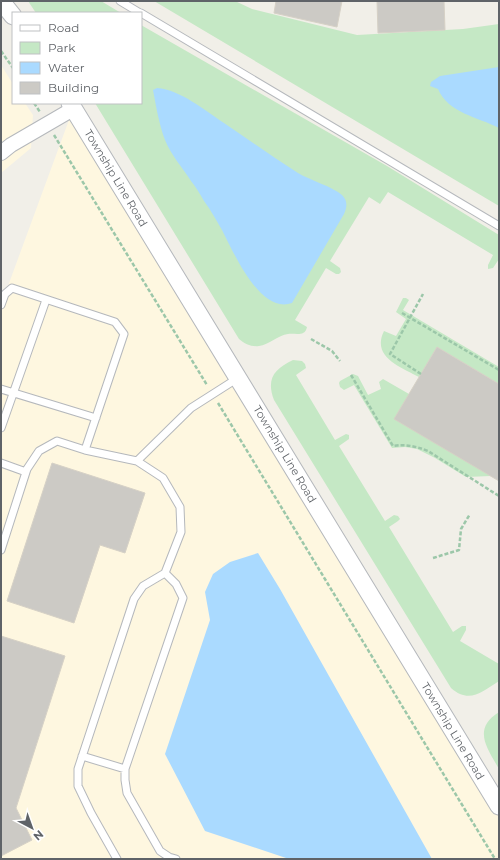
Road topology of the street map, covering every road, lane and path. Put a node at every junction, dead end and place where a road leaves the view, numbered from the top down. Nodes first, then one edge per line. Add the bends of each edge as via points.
1 (1, 1) edge
2 (120, 1) edge
3 (139, 12) edge
4 (142, 14) edge
5 (12, 15) edge
6 (1, 51) edge
7 (12, 67) edge
8 (35, 104) edge
9 (72, 106) edge
10 (47, 124) junction
11 (1, 154) edge
12 (499, 226) edge
13 (423, 294) dead end
14 (46, 300) junction
15 (1, 305) edge
16 (402, 313) dead end
17 (410, 318) junction
18 (311, 339) dead end
19 (340, 361) dead end
20 (499, 370) edge
21 (421, 374) dead end
22 (350, 375) dead end
23 (238, 378) junction
24 (1, 389) edge
25 (13, 393) junction
26 (213, 394) junction
27 (96, 418) junction
28 (1, 428) edge
29 (85, 450) junction
30 (137, 461) junction
31 (1, 463) edge
32 (26, 472) junction
33 (499, 496) edge
34 (470, 514) dead end
35 (1, 550) edge
36 (433, 558) dead end
37 (165, 573) junction
38 (82, 756) junction
39 (125, 769) junction
40 (499, 806) edge
41 (171, 858) edge
42 (117, 859) edge
43 (495, 859) edge

1 - 5 street
2 - 3 lane
4 - 12 lane
6 - 7 path
8 - 10 path
9 - 10 street
9 - 23 street, Township Line Road
10 - 11 street via 11,145
10 - 26 path
13 - 17 path
14 - 15 lane via 12,288 5,294
14 - 25 lane
14 - 27 lane via 115,322 124,334
16 - 17 path
17 - 20 path
17 - 21 path via 390,354
18 - 19 path via 332,351
22 - 33 path via 393,446 405,444 428,451
23 - 26 lane
23 - 40 street, Township Line Road
24 - 25 lane
25 - 27 lane
25 - 28 lane
26 - 30 lane via 191,408
26 - 43 path
27 - 29 lane
29 - 30 lane
29 - 32 lane via 57,441 39,451
30 - 37 lane via 163,478 180,507 180,532
31 - 32 lane
32 - 35 lane
34 - 36 path via 461,529 459,550
37 - 38 lane via 143,586 134,599
37 - 39 lane via 176,584 183,598
38 - 39 lane
38 - 42 lane via 78,769 78,786
39 - 41 lane via 127,793 160,851

